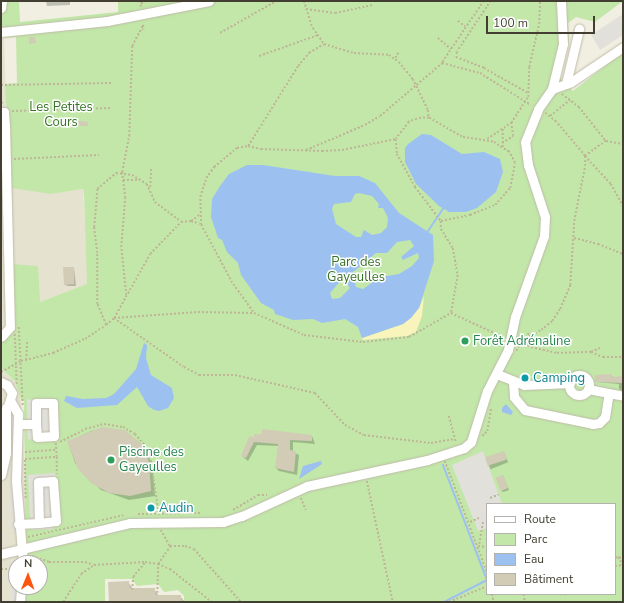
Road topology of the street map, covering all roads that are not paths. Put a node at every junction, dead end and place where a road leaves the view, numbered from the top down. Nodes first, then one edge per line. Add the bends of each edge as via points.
1 (2, 1) edge
2 (209, 1) edge
3 (561, 1) edge
4 (1, 8) edge
5 (579, 29) dead end
6 (1, 32) edge
7 (623, 47) edge
8 (566, 84) junction
9 (552, 89) junction
10 (2, 112) edge
11 (1, 337) edge
12 (497, 374) junction
13 (1, 382) edge
14 (513, 382) junction
15 (570, 383) junction
16 (588, 388) junction
17 (610, 393) junction
18 (623, 396) edge
19 (6, 407) edge
20 (18, 424) junction
21 (36, 424) junction
22 (1, 475) edge
23 (39, 522) junction
24 (18, 524) junction
25 (22, 549) junction
26 (1, 554) edge
27 (22, 555) edge

1 - 4 street
2 - 6 street via 121,18
3 - 9 street via 564,44
5 - 8 street
7 - 8 street
8 - 9 street
9 - 12 street via 538,109 526,138 528,165 545,217 544,236
10 - 11 street via 6,160 10,324
12 - 14 street
12 - 25 street via 487,391 471,442 461,449 302,488 223,522 160,526 130,523
13 - 19 street via 11,390
14 - 15 street via 539,385
14 - 17 street via 514,397 525,410 593,424 599,423 605,417
15 - 16 street via 571,390 578,394 584,393
15 - 16 street via 572,378 581,375 588,380
16 - 17 street
17 - 18 street
19 - 20 street via 16,410
19 - 22 street via 6,452
20 - 21 street
20 - 24 street
21 - 21 street via 37,437 55,440 53,402 36,403
23 - 23 street via 56,522 53,481 38,482
23 - 24 street
24 - 25 street
25 - 26 street
25 - 27 street

